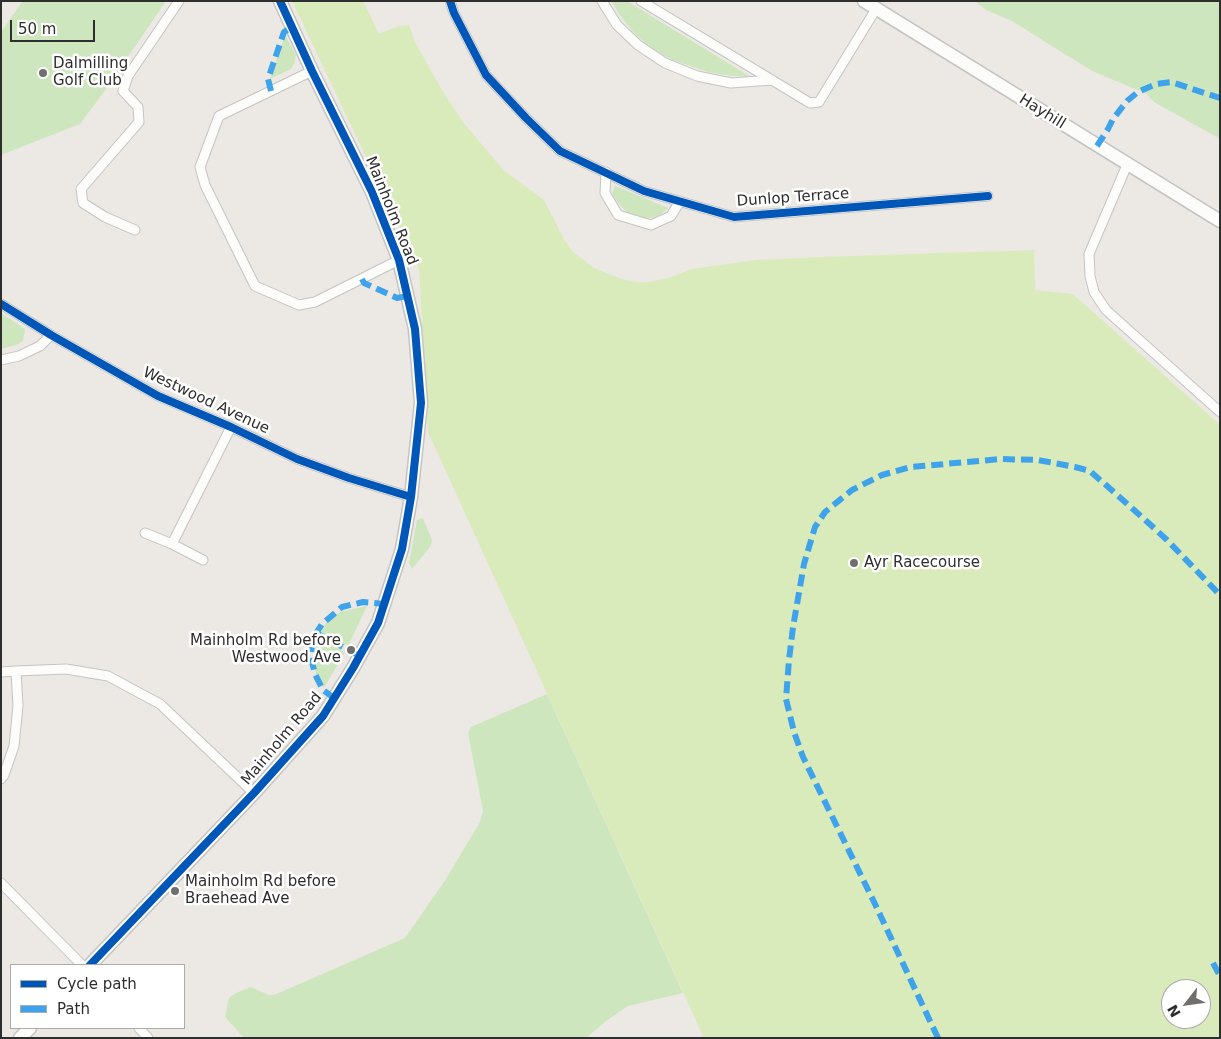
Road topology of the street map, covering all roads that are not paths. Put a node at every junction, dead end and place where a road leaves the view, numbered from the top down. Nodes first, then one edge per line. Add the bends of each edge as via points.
1 (179, 1) edge
2 (280, 1) edge
3 (450, 1) edge
4 (602, 1) edge
5 (641, 1) edge
6 (864, 1) edge
7 (876, 9) junction
8 (312, 71) junction
9 (773, 80) junction
10 (1127, 165) junction
11 (606, 172) junction
12 (988, 196) dead end
13 (680, 201) junction
14 (1220, 221) edge
15 (135, 230) dead end
16 (399, 260) junction
17 (1, 304) edge
18 (50, 335) junction
19 (1, 360) edge
20 (1220, 412) edge
21 (231, 427) junction
22 (411, 498) junction
23 (145, 533) dead end
24 (172, 544) junction
25 (203, 560) dead end
26 (16, 671) junction
27 (1, 672) edge
28 (1, 779) edge
29 (254, 793) junction
30 (1, 883) edge
31 (81, 964) edge
32 (91, 964) edge
33 (29, 1029) edge
34 (20, 1038) edge

1 - 15 street via 128,76 123,91 138,107 139,122 81,190 83,203
2 - 8 street, Mainholm Road
3 - 11 street, Dunlop Terrace via 486,75 560,151
4 - 9 street via 617,25 638,45 665,62 696,76 731,83
5 - 9 street
6 - 7 street, Hayhill
7 - 9 street via 819,102 810,103
7 - 10 street, Hayhill
8 - 16 street, Mainholm Road via 372,192
8 - 16 street via 219,116 200,166 205,186 255,286 299,305 314,302
10 - 14 street, Hayhill
10 - 20 street via 1089,254 1094,292 1106,310
11 - 13 street, Dunlop Terrace via 644,191
11 - 13 street via 605,192 618,215 652,225 671,216
12 - 13 street, Dunlop Terrace via 734,218
16 - 22 street, Mainholm Road via 415,329 422,404
17 - 18 street, Westwood Avenue
18 - 19 street via 40,346
18 - 21 street, Westwood Avenue via 158,396
21 - 22 street, Westwood Avenue via 297,459
21 - 24 street, Westwood Avenue
22 - 29 street, Mainholm Road via 402,549 378,623 354,668 322,716
23 - 24 street
24 - 25 street
26 - 27 street
26 - 28 street via 18,706 14,746
26 - 29 street via 66,670 108,676 160,704
29 - 32 street, Mainholm Road
30 - 31 street
33 - 34 street

